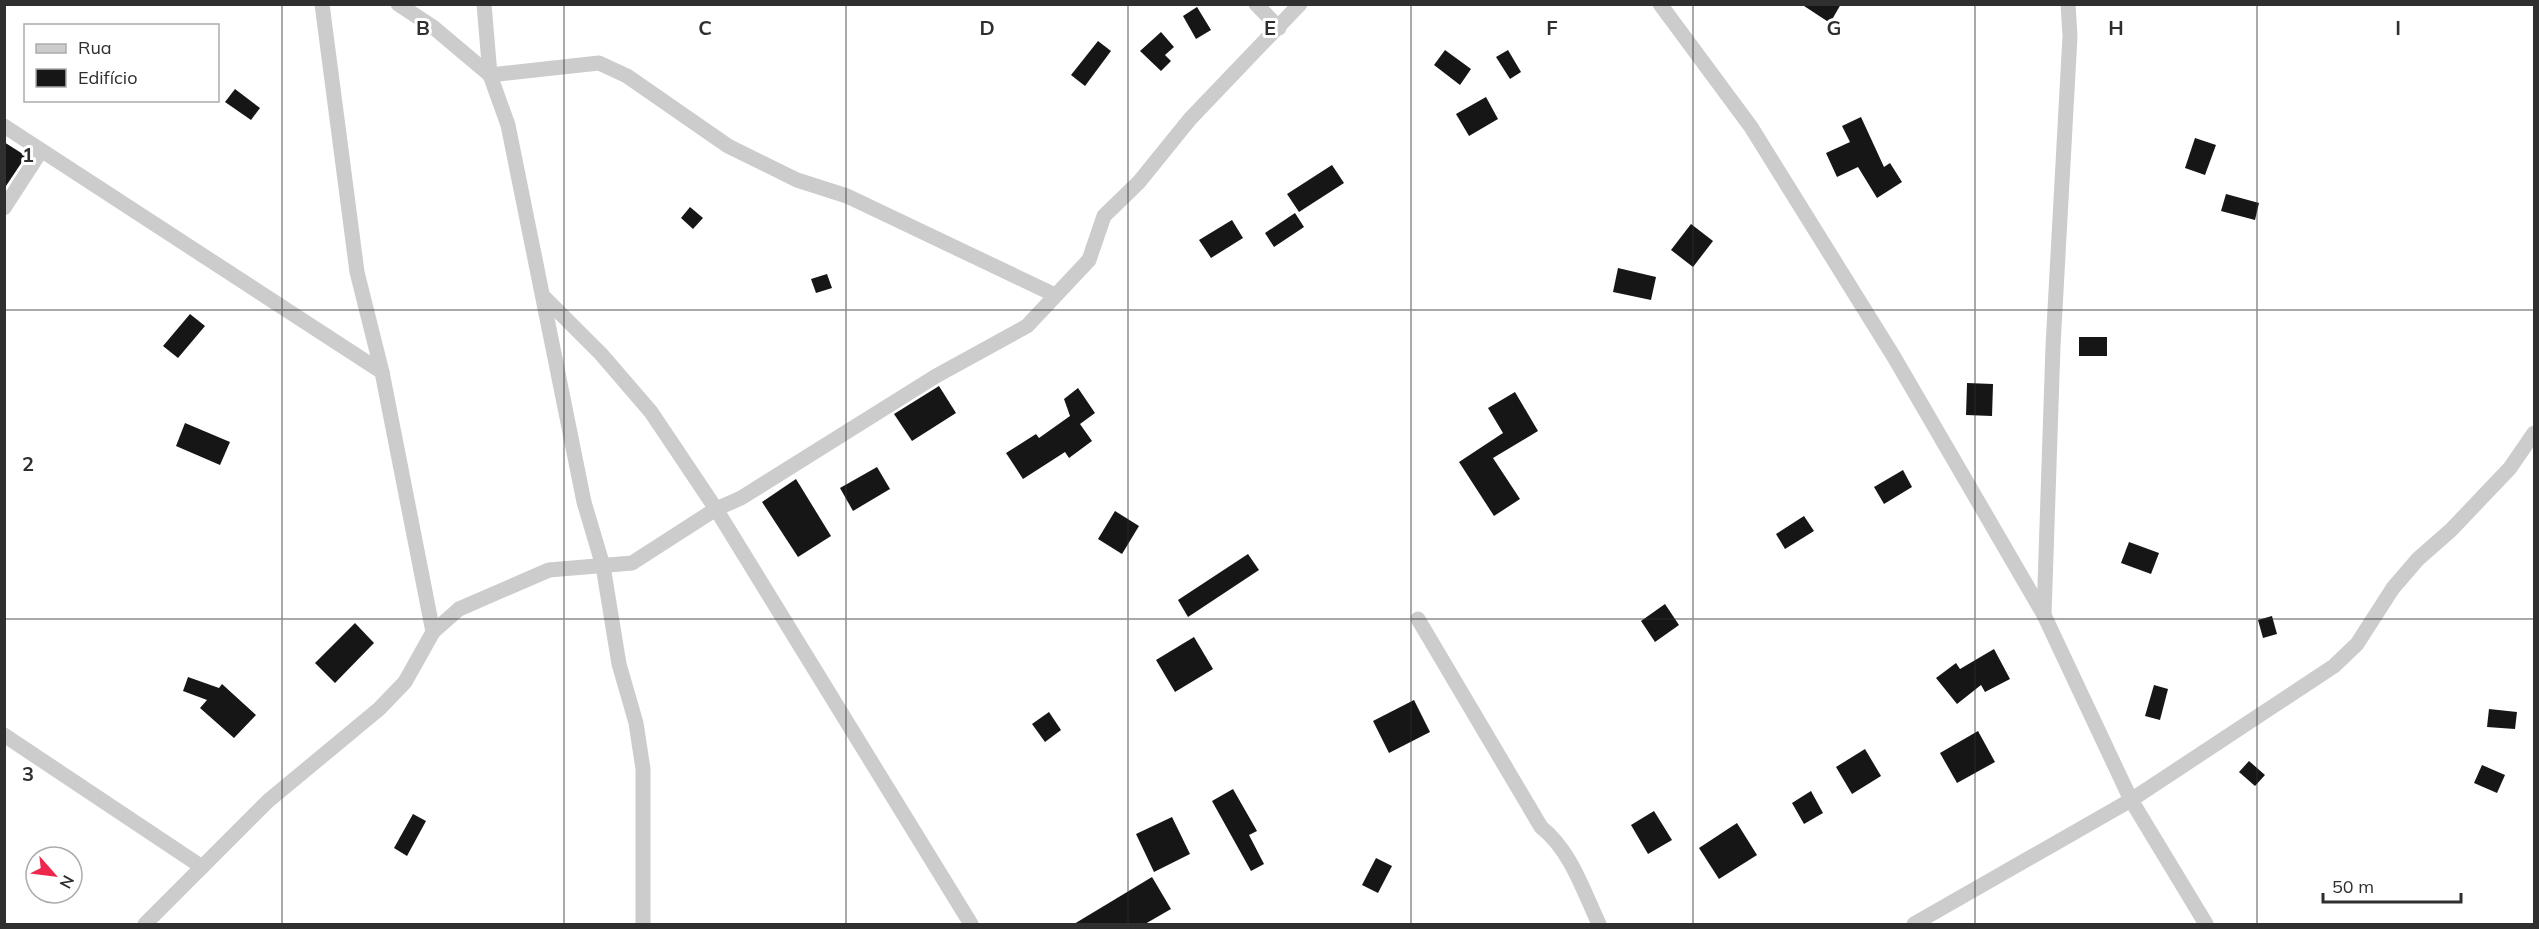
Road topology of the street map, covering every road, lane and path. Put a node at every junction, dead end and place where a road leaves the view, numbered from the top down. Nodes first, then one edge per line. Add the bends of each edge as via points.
1 (322, 4) edge
2 (398, 4) edge
3 (484, 4) edge
4 (1256, 4) edge
5 (1300, 4) edge
6 (1660, 4) edge
7 (2068, 4) edge
8 (1279, 28) junction
9 (490, 75) junction
10 (4, 126) edge
11 (41, 151) junction
12 (4, 208) edge
13 (1055, 295) junction
14 (543, 296) junction
15 (382, 372) junction
16 (2535, 433) edge
17 (716, 509) junction
18 (603, 566) junction
19 (2044, 615) junction
20 (1418, 619) dead end
21 (433, 632) junction
22 (4, 735) edge
23 (2131, 800) junction
24 (202, 867) junction
25 (145, 924) edge
26 (643, 924) edge
27 (971, 924) edge
28 (1599, 924) edge
29 (1914, 924) edge
30 (2206, 924) edge

1 - 15 street via 357,272
2 - 9 street
3 - 9 street
4 - 8 street
5 - 8 street
6 - 19 street via 1751,127 1894,357
7 - 19 street via 2070,36 2053,346
8 - 13 street via 1244,61 1139,182 1104,216 1089,260
9 - 13 street via 599,63 627,76 729,146 797,180 848,196
9 - 14 street via 508,125
10 - 11 street
11 - 12 street
11 - 15 street
13 - 17 street via 1027,326 936,376 741,498
14 - 17 street via 651,412
14 - 18 street via 584,502
15 - 21 street
16 - 23 street via 2510,468 2399,580 2356,644 2334,666
17 - 18 street via 632,563
17 - 27 street
18 - 21 street via 549,570 459,609
18 - 26 street via 619,664 636,723 643,769
19 - 23 street
20 - 28 street via 1541,826 1568,855
21 - 24 street via 399,689 268,801
22 - 24 street
23 - 29 street
23 - 30 street
24 - 25 street

